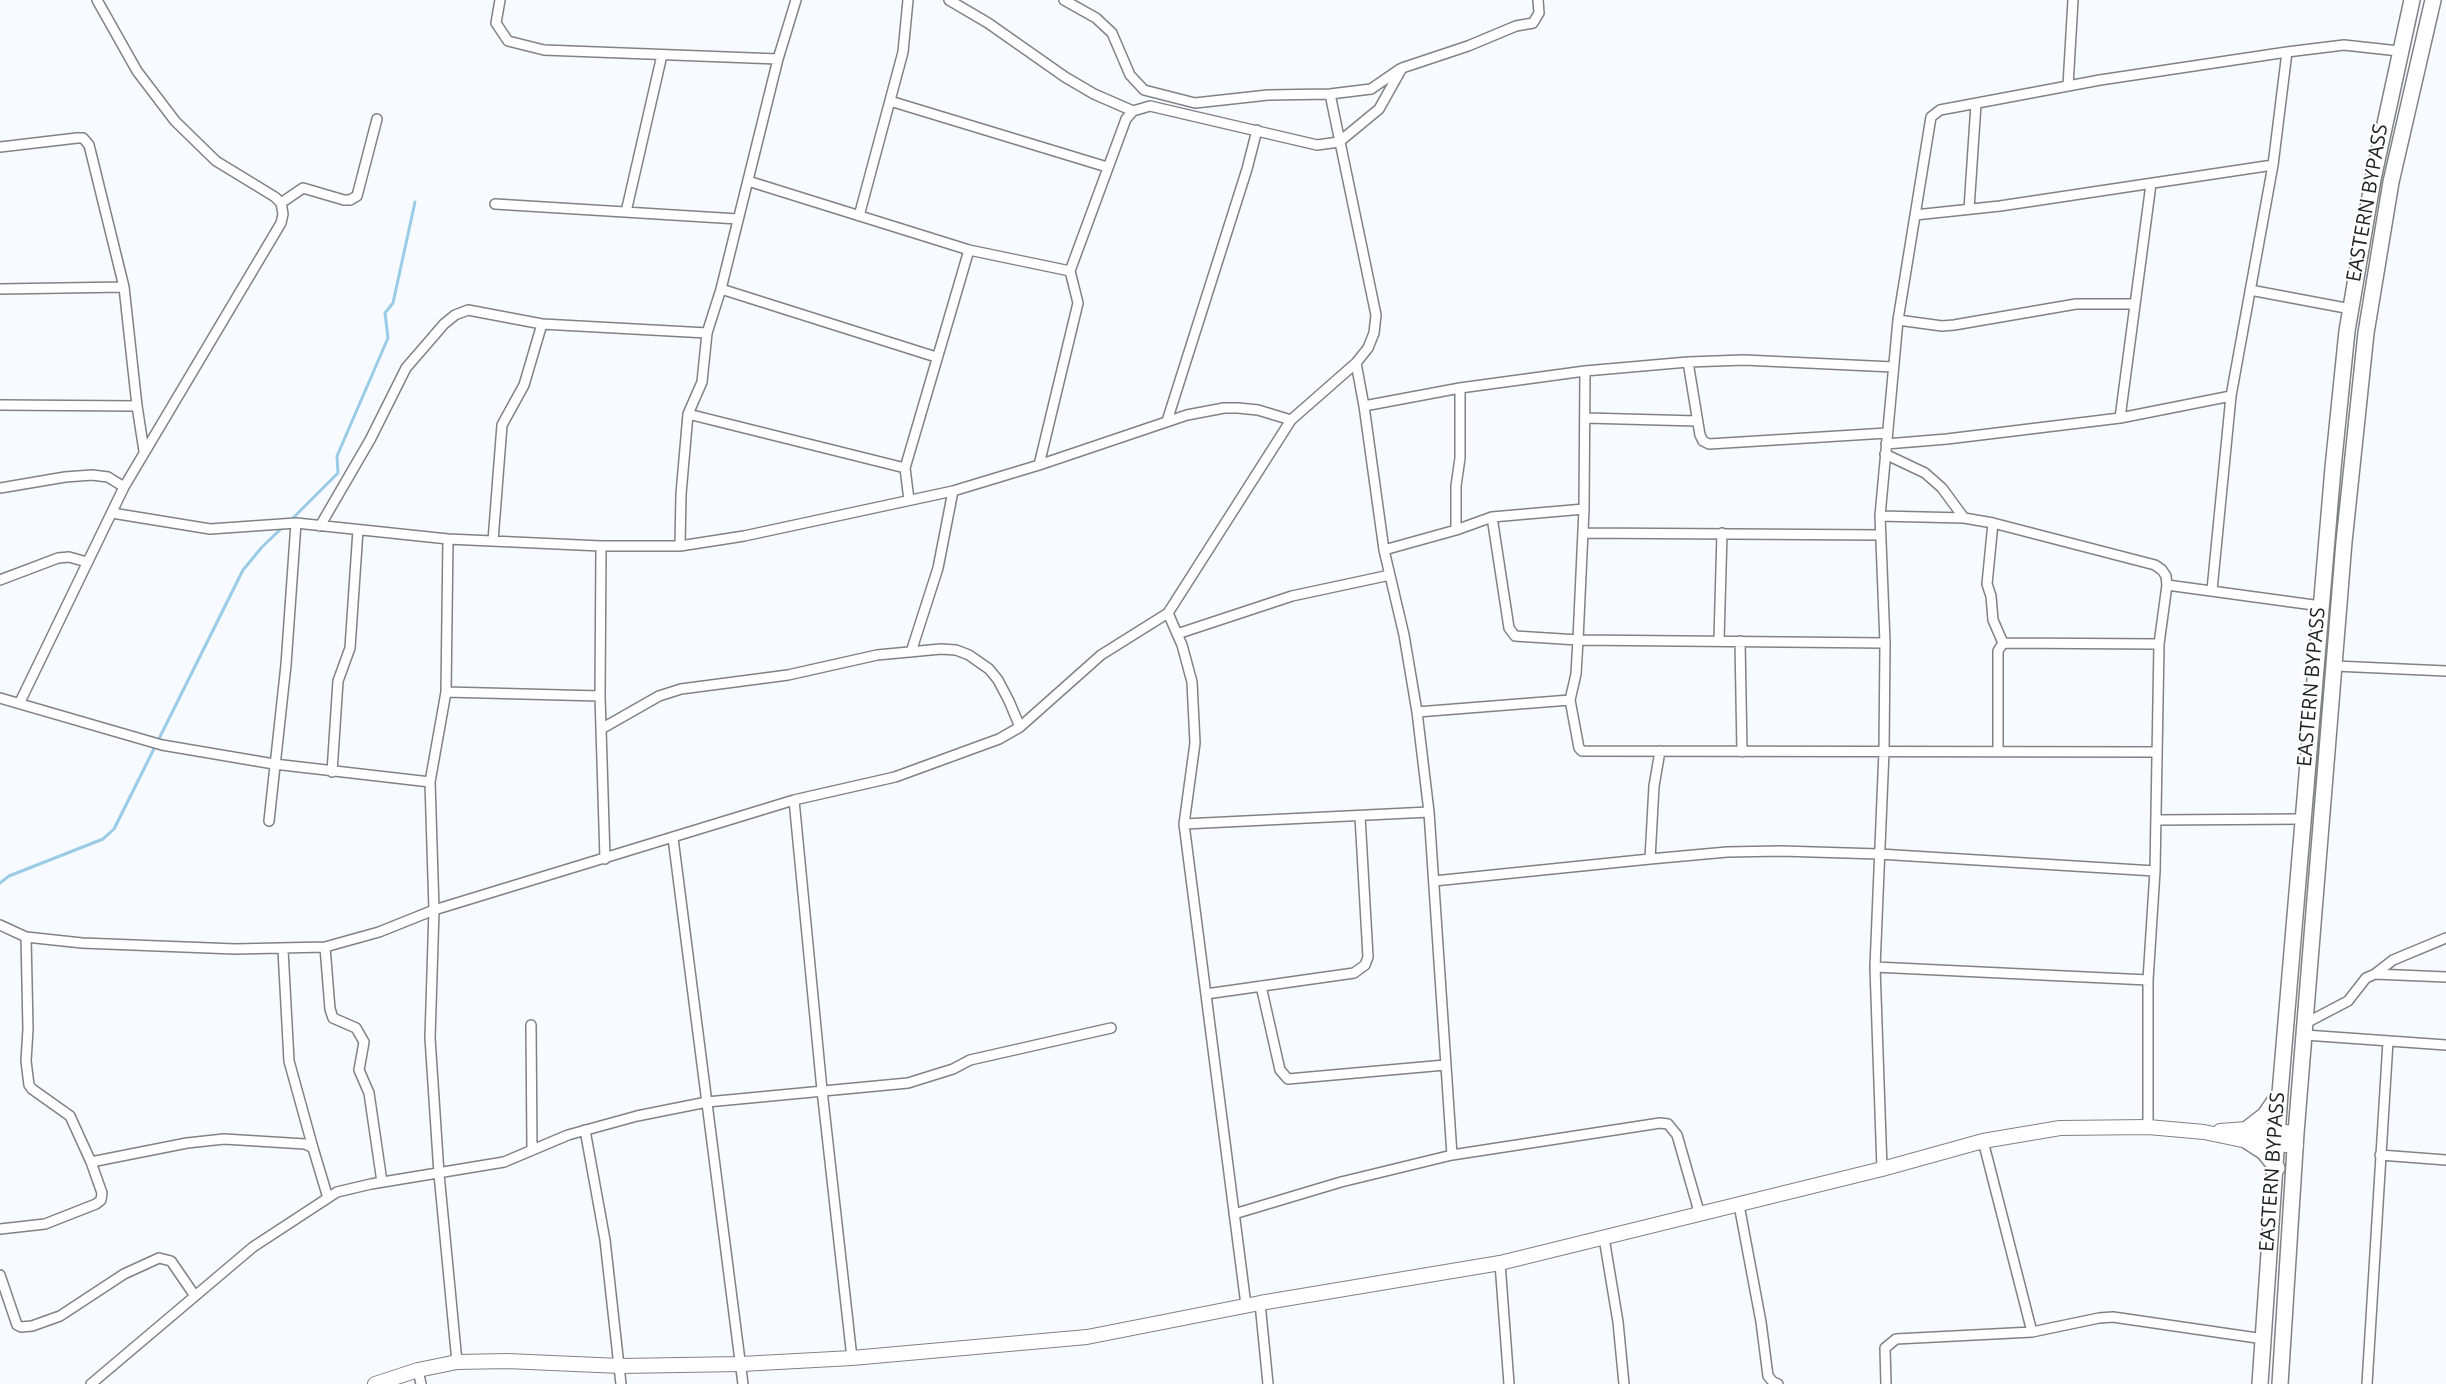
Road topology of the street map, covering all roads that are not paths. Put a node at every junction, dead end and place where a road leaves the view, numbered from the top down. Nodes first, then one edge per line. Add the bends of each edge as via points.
1 (97, 0) edge
2 (500, 0) edge
3 (796, 0) edge
4 (908, 0) edge
5 (952, 0) edge
6 (1064, 0) edge
7 (1538, 0) edge
8 (2073, 0) edge
9 (2412, 0) edge
10 (2433, 0) edge
11 (2399, 51) junction
12 (2287, 52) junction
13 (662, 55) junction
14 (778, 59) junction
15 (1402, 68) junction
16 (2068, 86) junction
17 (1330, 94) junction
18 (890, 101) junction
19 (1976, 104) junction
20 (1133, 111) junction
21 (377, 119) dead end
22 (1257, 130) junction
23 (1339, 142) junction
24 (0, 147) edge
25 (2272, 165) junction
26 (1107, 167) junction
27 (748, 180) junction
28 (2151, 184) junction
29 (281, 203) junction
30 (495, 204) dead end
31 (1969, 209) junction
32 (626, 212) junction
33 (1915, 215) junction
34 (859, 216) junction
35 (738, 219) junction
36 (969, 250) junction
37 (1070, 271) junction
38 (124, 287) junction
39 (0, 289) edge
40 (721, 289) junction
41 (2250, 290) junction
42 (2135, 304) junction
43 (2351, 309) junction
44 (1898, 320) junction
45 (542, 324) junction
46 (708, 333) junction
47 (936, 357) junction
48 (1688, 362) junction
49 (1356, 363) junction
50 (1893, 367) junction
51 (1585, 371) junction
52 (1460, 388) junction
53 (2231, 396) junction
54 (0, 405) edge
55 (137, 406) junction
56 (1364, 406) junction
57 (688, 414) junction
58 (1586, 418) junction
59 (2120, 418) junction
60 (1291, 420) junction
61 (1167, 421) junction
62 (1697, 421) junction
63 (1887, 433) junction
64 (1886, 444) junction
65 (144, 451) junction
66 (1885, 454) junction
67 (1039, 465) junction
68 (905, 468) junction
69 (124, 487) junction
70 (0, 488) edge
71 (953, 491) junction
72 (909, 500) junction
73 (1584, 509) junction
74 (112, 513) junction
75 (1881, 516) junction
76 (1492, 517) junction
77 (1964, 518) junction
78 (295, 523) junction
79 (1993, 523) junction
80 (320, 526) junction
81 (358, 530) junction
82 (1456, 530) junction
83 (1583, 533) junction
84 (1722, 533) junction
85 (1881, 535) junction
86 (448, 539) junction
87 (493, 541) junction
88 (601, 546) junction
89 (680, 546) junction
90 (1384, 550) junction
91 (87, 562) junction
92 (1390, 575) junction
93 (0, 580) edge
94 (2167, 585) junction
95 (2212, 590) junction
96 (2321, 606) junction
97 (1168, 613) junction
98 (1177, 634) junction
99 (1578, 640) junction
100 (1719, 640) junction
101 (1740, 641) junction
102 (1885, 643) junction
103 (2003, 643) junction
104 (2159, 644) junction
105 (912, 652) junction
106 (2335, 666) junction
107 (2446, 671) edge
108 (446, 692) junction
109 (600, 696) junction
110 (0, 698) edge
111 (1570, 700) junction
112 (20, 702) junction
113 (1417, 712) junction
114 (1020, 727) junction
115 (601, 729) junction
116 (1998, 750) junction
117 (1660, 751) junction
118 (1884, 751) junction
119 (1742, 752) junction
120 (2157, 752) junction
121 (274, 764) junction
122 (332, 772) junction
123 (430, 782) junction
124 (794, 800) junction
125 (1429, 812) junction
126 (1360, 816) junction
127 (2303, 819) junction
128 (2156, 820) junction
129 (269, 821) dead end
130 (1184, 824) junction
131 (673, 838) junction
132 (1880, 854) junction
133 (605, 859) junction
134 (1650, 859) junction
135 (2155, 871) junction
136 (1434, 881) junction
137 (434, 910) junction
138 (0, 926) edge
139 (26, 937) junction
140 (2446, 938) edge
141 (325, 947) junction
142 (283, 950) junction
143 (1875, 967) junction
144 (2375, 974) junction
145 (2446, 977) edge
146 (2148, 980) junction
147 (1261, 986) junction
148 (1206, 994) junction
149 (531, 1025) dead end
150 (1111, 1028) dead end
151 (2306, 1029) junction
152 (2388, 1041) junction
153 (2446, 1045) edge
154 (1445, 1065) junction
155 (822, 1090) junction
156 (2280, 1093) junction
157 (707, 1102) junction
158 (2148, 1127) junction
159 (585, 1130) junction
160 (2247, 1135) junction
161 (2279, 1138) junction
162 (2296, 1139) junction
163 (1983, 1141) junction
164 (313, 1148) junction
165 (532, 1150) junction
166 (1452, 1155) junction
167 (2380, 1155) junction
168 (2446, 1160) edge
169 (91, 1162) junction
170 (2277, 1168) junction
171 (1881, 1169) junction
172 (439, 1174) junction
173 (382, 1182) junction
174 (328, 1198) junction
175 (1739, 1205) junction
176 (1234, 1214) junction
177 (1700, 1215) junction
178 (0, 1229) edge
179 (1604, 1238) junction
180 (1500, 1263) junction
181 (0, 1275) edge
182 (195, 1296) junction
183 (1253, 1304) junction
184 (2032, 1332) junction
185 (2264, 1339) junction
186 (852, 1358) junction
187 (457, 1362) junction
188 (741, 1364) junction
189 (620, 1366) junction
190 (419, 1377) edge
191 (91, 1384) edge
192 (375, 1384) edge
193 (621, 1384) edge
194 (743, 1384) edge
195 (1268, 1384) edge
196 (1509, 1384) edge
197 (1624, 1384) edge
198 (1778, 1384) edge
199 (1886, 1384) edge
200 (2260, 1384) edge
201 (2280, 1384) edge
202 (2367, 1384) edge

1 - 29 street via 137,71 175,121 216,161
2 - 13 street via 496,23 508,41 544,50
3 - 14 street
4 - 18 street via 903,52
5 - 20 street via 1065,77
6 - 17 street via 1096,18 1112,33 1130,75 1144,90 1196,103 1268,94
7 - 15 street via 1539,14 1533,23
8 - 16 street
9 - 11 main road, EASTERN BYPASS
10 - 106 main road, EASTERN BYPASS via 2391,182 2366,333
11 - 12 street via 2344,45
11 - 43 main road, EASTERN BYPASS
12 - 16 street
12 - 25 street
13 - 14 street
13 - 32 street
14 - 27 street
15 - 17 street via 1371,89
15 - 23 street via 1379,109
16 - 19 street
17 - 23 street
18 - 26 street
18 - 34 street
19 - 31 street
19 - 33 street via 1940,110 1931,117
20 - 22 street via 1150,106
20 - 26 street
21 - 29 street via 357,196 344,200 303,188
22 - 23 street via 1317,145
22 - 61 street
23 - 49 street via 1376,315 1371,341
24 - 38 street via 77,138 87,141
25 - 28 street
25 - 41 street
26 - 37 street
27 - 34 street
27 - 35 street
28 - 31 street
28 - 42 street
29 - 65 street via 281,223
30 - 32 street
31 - 33 street
32 - 35 street
33 - 44 street
34 - 36 street
35 - 40 street
36 - 37 street
36 - 47 street
37 - 67 street via 1078,303
38 - 39 street
38 - 55 street
40 - 46 street
40 - 47 street
41 - 43 street
41 - 53 street
42 - 44 street via 2076,304 1954,326
42 - 59 street
43 - 96 main road, EASTERN BYPASS
44 - 50 street
45 - 46 street
45 - 80 street via 468,310 444,324 406,368
45 - 87 street via 526,379 502,424
46 - 57 street via 702,382
47 - 68 street
48 - 50 street via 1744,360
48 - 51 street
48 - 62 street
49 - 56 street
49 - 60 street
50 - 63 street
51 - 52 street
51 - 58 street
52 - 56 street
52 - 82 street
53 - 59 street
53 - 95 street
54 - 55 street
55 - 65 street
56 - 90 street
57 - 68 street
57 - 89 street
58 - 62 street
58 - 73 street
59 - 64 street
60 - 61 street via 1258,410 1231,408
60 - 97 street
61 - 67 street
62 - 63 street via 1703,441 1709,444
63 - 64 street
64 - 66 street
65 - 69 street
66 - 75 street
66 - 77 street via 1925,472
67 - 71 street
68 - 72 street
69 - 70 street via 108,477 92,475
69 - 74 street
71 - 72 street
71 - 105 street via 938,568
72 - 89 street
73 - 76 street
73 - 83 street
74 - 78 street via 210,529
74 - 91 street
75 - 77 street
75 - 85 street
76 - 82 street
76 - 99 street via 1510,632 1521,637
77 - 79 street
78 - 80 street
78 - 121 street via 286,666
79 - 94 street via 2155,565 2162,570
79 - 103 street via 1987,584 1993,620
80 - 81 street
81 - 86 street
81 - 122 street via 350,648 338,681
82 - 90 street
83 - 84 street
83 - 99 street
84 - 85 street
84 - 100 street
85 - 102 street
86 - 87 street
86 - 108 street
87 - 88 street
88 - 89 street
88 - 109 street
90 - 92 street
91 - 93 street via 58,558
91 - 112 street
92 - 98 street via 1283,598
92 - 113 street
94 - 95 street
94 - 104 street
95 - 96 street
96 - 127 main road, EASTERN BYPASS
97 - 98 street
97 - 114 street via 1101,655
98 - 130 street via 1192,682 1195,721
99 - 100 street
99 - 111 street
100 - 101 street
101 - 102 street
101 - 119 street
102 - 118 street
103 - 104 street
103 - 116 street via 1998,651
104 - 120 street
105 - 114 street via 956,650 982,664 998,680
105 - 115 street via 877,655 788,675 681,689 650,700
106 - 107 street
106 - 151 main road, EASTERN BYPASS
108 - 109 street
108 - 123 street
109 - 115 street
110 - 112 street
111 - 113 street
111 - 117 street via 1582,751
112 - 121 street via 162,745
113 - 125 street
114 - 124 street via 999,739 895,777
115 - 133 street
116 - 118 street
116 - 120 street
117 - 119 street
117 - 134 street
118 - 119 street
118 - 132 street
120 - 128 street
121 - 122 street
121 - 129 street
122 - 123 street
123 - 137 street
124 - 131 street
124 - 155 street
125 - 126 street
125 - 136 street
126 - 130 street
126 - 147 street via 1368,957 1365,965 1354,973
127 - 128 street
127 - 156 main road, EASTERN BYPASS
128 - 135 street
130 - 148 street
131 - 133 street
131 - 157 street
132 - 134 street via 1727,852
132 - 135 street
132 - 143 street
133 - 137 street
134 - 136 street
135 - 146 street
136 - 154 street
137 - 141 street via 379,932
137 - 172 street via 430,1038
138 - 139 street
139 - 142 street via 82,943
139 - 169 street via 29,1084 70,1116
140 - 144 street via 2394,960
141 - 142 street
141 - 173 street via 333,1018 356,1028 364,1042 359,1070 369,1093
142 - 164 street via 289,1061
143 - 146 street
143 - 171 street
144 - 145 street
144 - 151 street via 2366,978 2348,1001
146 - 158 street
147 - 148 street
147 - 154 street via 1280,1070 1288,1079
148 - 176 street
149 - 165 street
150 - 155 street via 970,1060 908,1083
151 - 152 street
151 - 162 main road, EASTERN BYPASS
152 - 153 street
152 - 167 street
154 - 166 street
155 - 157 street
155 - 186 street
156 - 160 main road
156 - 161 main road, EASTERN BYPASS
157 - 159 street
157 - 188 street
158 - 160 street
158 - 163 street via 2060,1128
159 - 165 street
159 - 189 street via 605,1240
160 - 161 street
160 - 170 main road
161 - 162 street
161 - 170 main road, EASTERN BYPASS
162 - 201 main road, EASTERN BYPASS
163 - 171 street
163 - 184 street
164 - 169 street via 305,1144 224,1139
164 - 174 street
165 - 172 street via 504,1162
166 - 176 street
166 - 177 street via 1659,1122 1668,1124 1677,1135
167 - 168 street
167 - 202 street
169 - 178 street via 102,1193 96,1204 45,1224
170 - 185 main road, EASTERN BYPASS
171 - 175 street
172 - 173 street
172 - 187 street
173 - 174 street via 337,1192
174 - 182 street via 253,1247
175 - 177 street
175 - 198 street via 1768,1376
176 - 183 street
177 - 179 street
179 - 180 street
179 - 197 street
180 - 183 street
180 - 196 street
181 - 182 street via 21,1327 60,1316 124,1274 159,1258 171,1261
182 - 191 street
183 - 186 street via 1087,1337
183 - 195 street
184 - 185 street via 2113,1317
184 - 199 street via 1896,1339 1885,1348
185 - 200 main road, EASTERN BYPASS
186 - 188 street
187 - 189 street
187 - 190 street
188 - 189 street
188 - 194 street
189 - 193 street
190 - 192 street

